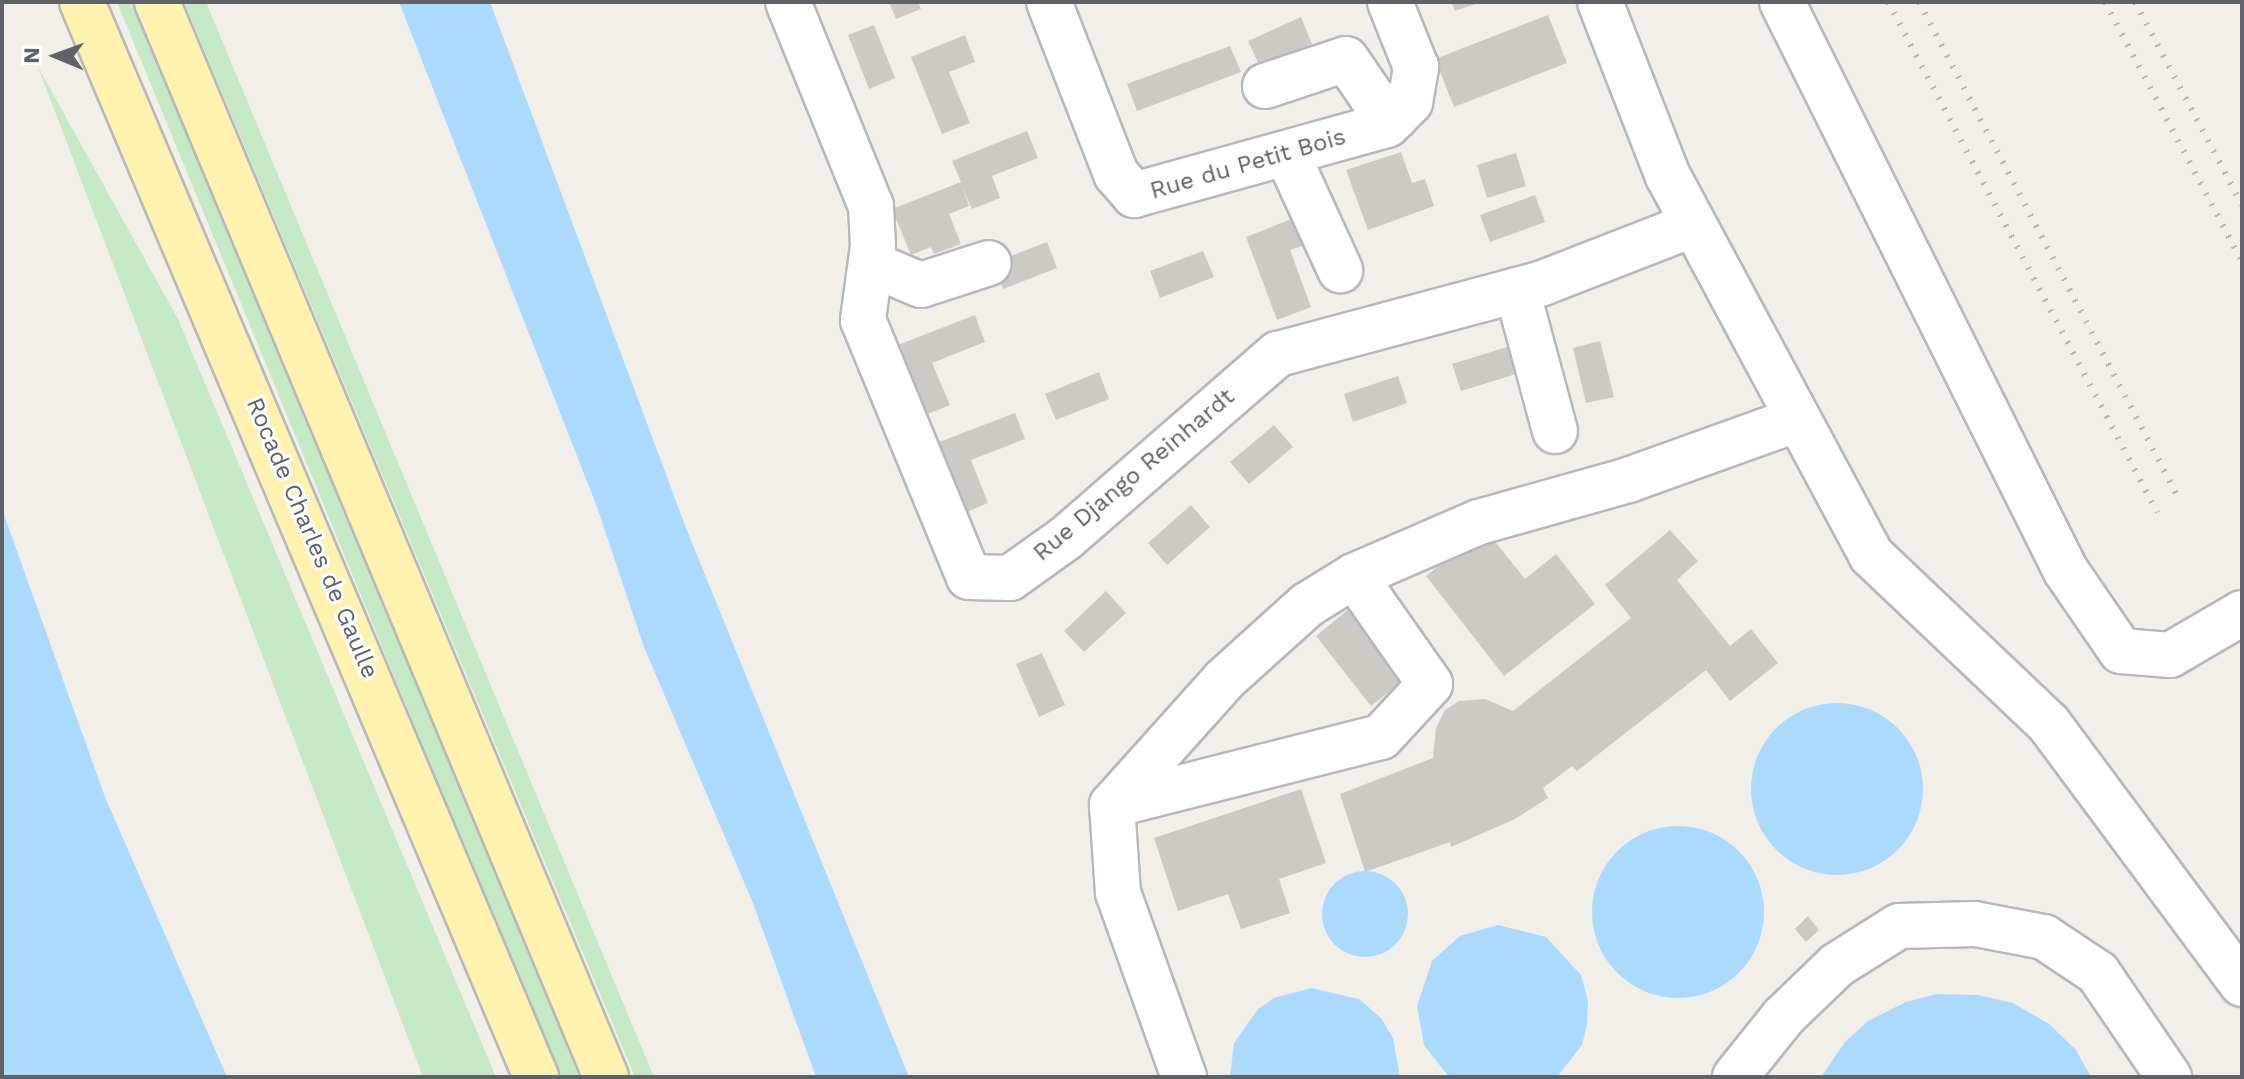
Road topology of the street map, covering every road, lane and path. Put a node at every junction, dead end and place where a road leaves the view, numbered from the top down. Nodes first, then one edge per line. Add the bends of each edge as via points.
1 (82, 2) edge
2 (157, 2) edge
3 (788, 2) edge
4 (1049, 2) edge
5 (1390, 2) edge
6 (1600, 2) edge
7 (1782, 2) edge
8 (1265, 86) dead end
9 (1396, 117) junction
10 (1287, 154) junction
11 (1692, 225) junction
12 (989, 263) dead end
13 (871, 264) junction
14 (1340, 270) dead end
15 (1517, 290) junction
16 (1796, 420) junction
17 (1555, 431) dead end
18 (1354, 576) junction
19 (2242, 613) edge
20 (1112, 805) junction
21 (2242, 984) edge
22 (536, 1077) edge
23 (606, 1077) edge
24 (1184, 1077) edge
25 (1735, 1077) edge
26 (2169, 1077) edge

1 - 22 main road, Rocade Charles de Gaulle
2 - 23 main road
3 - 13 lane, Rue Django Reinhardt via 871,206
4 - 10 lane, Rue du Petit Bois via 1116,174 1134,195
5 - 9 lane via 1416,67 1410,102
6 - 11 lane
7 - 19 lane via 2066,571 2121,651 2170,655
8 - 9 lane via 1346,59 1372,97
9 - 10 lane, Rue du Petit Bois via 1387,125
10 - 14 lane
11 - 15 lane, Rue Django Reinhardt
11 - 16 lane
12 - 13 lane via 921,285
13 - 15 lane, Rue Django Reinhardt via 863,320 969,577 1010,578 1066,538 1278,354
15 - 17 lane
16 - 18 lane via 1628,480 1479,522
16 - 21 lane via 1871,555 2049,724
18 - 20 lane via 1307,605 1224,680
18 - 20 lane via 1430,684 1381,737
20 - 24 lane via 1118,893
25 - 26 lane via 1783,1017 1850,958 1899,926 1975,924 2044,937 2098,973

